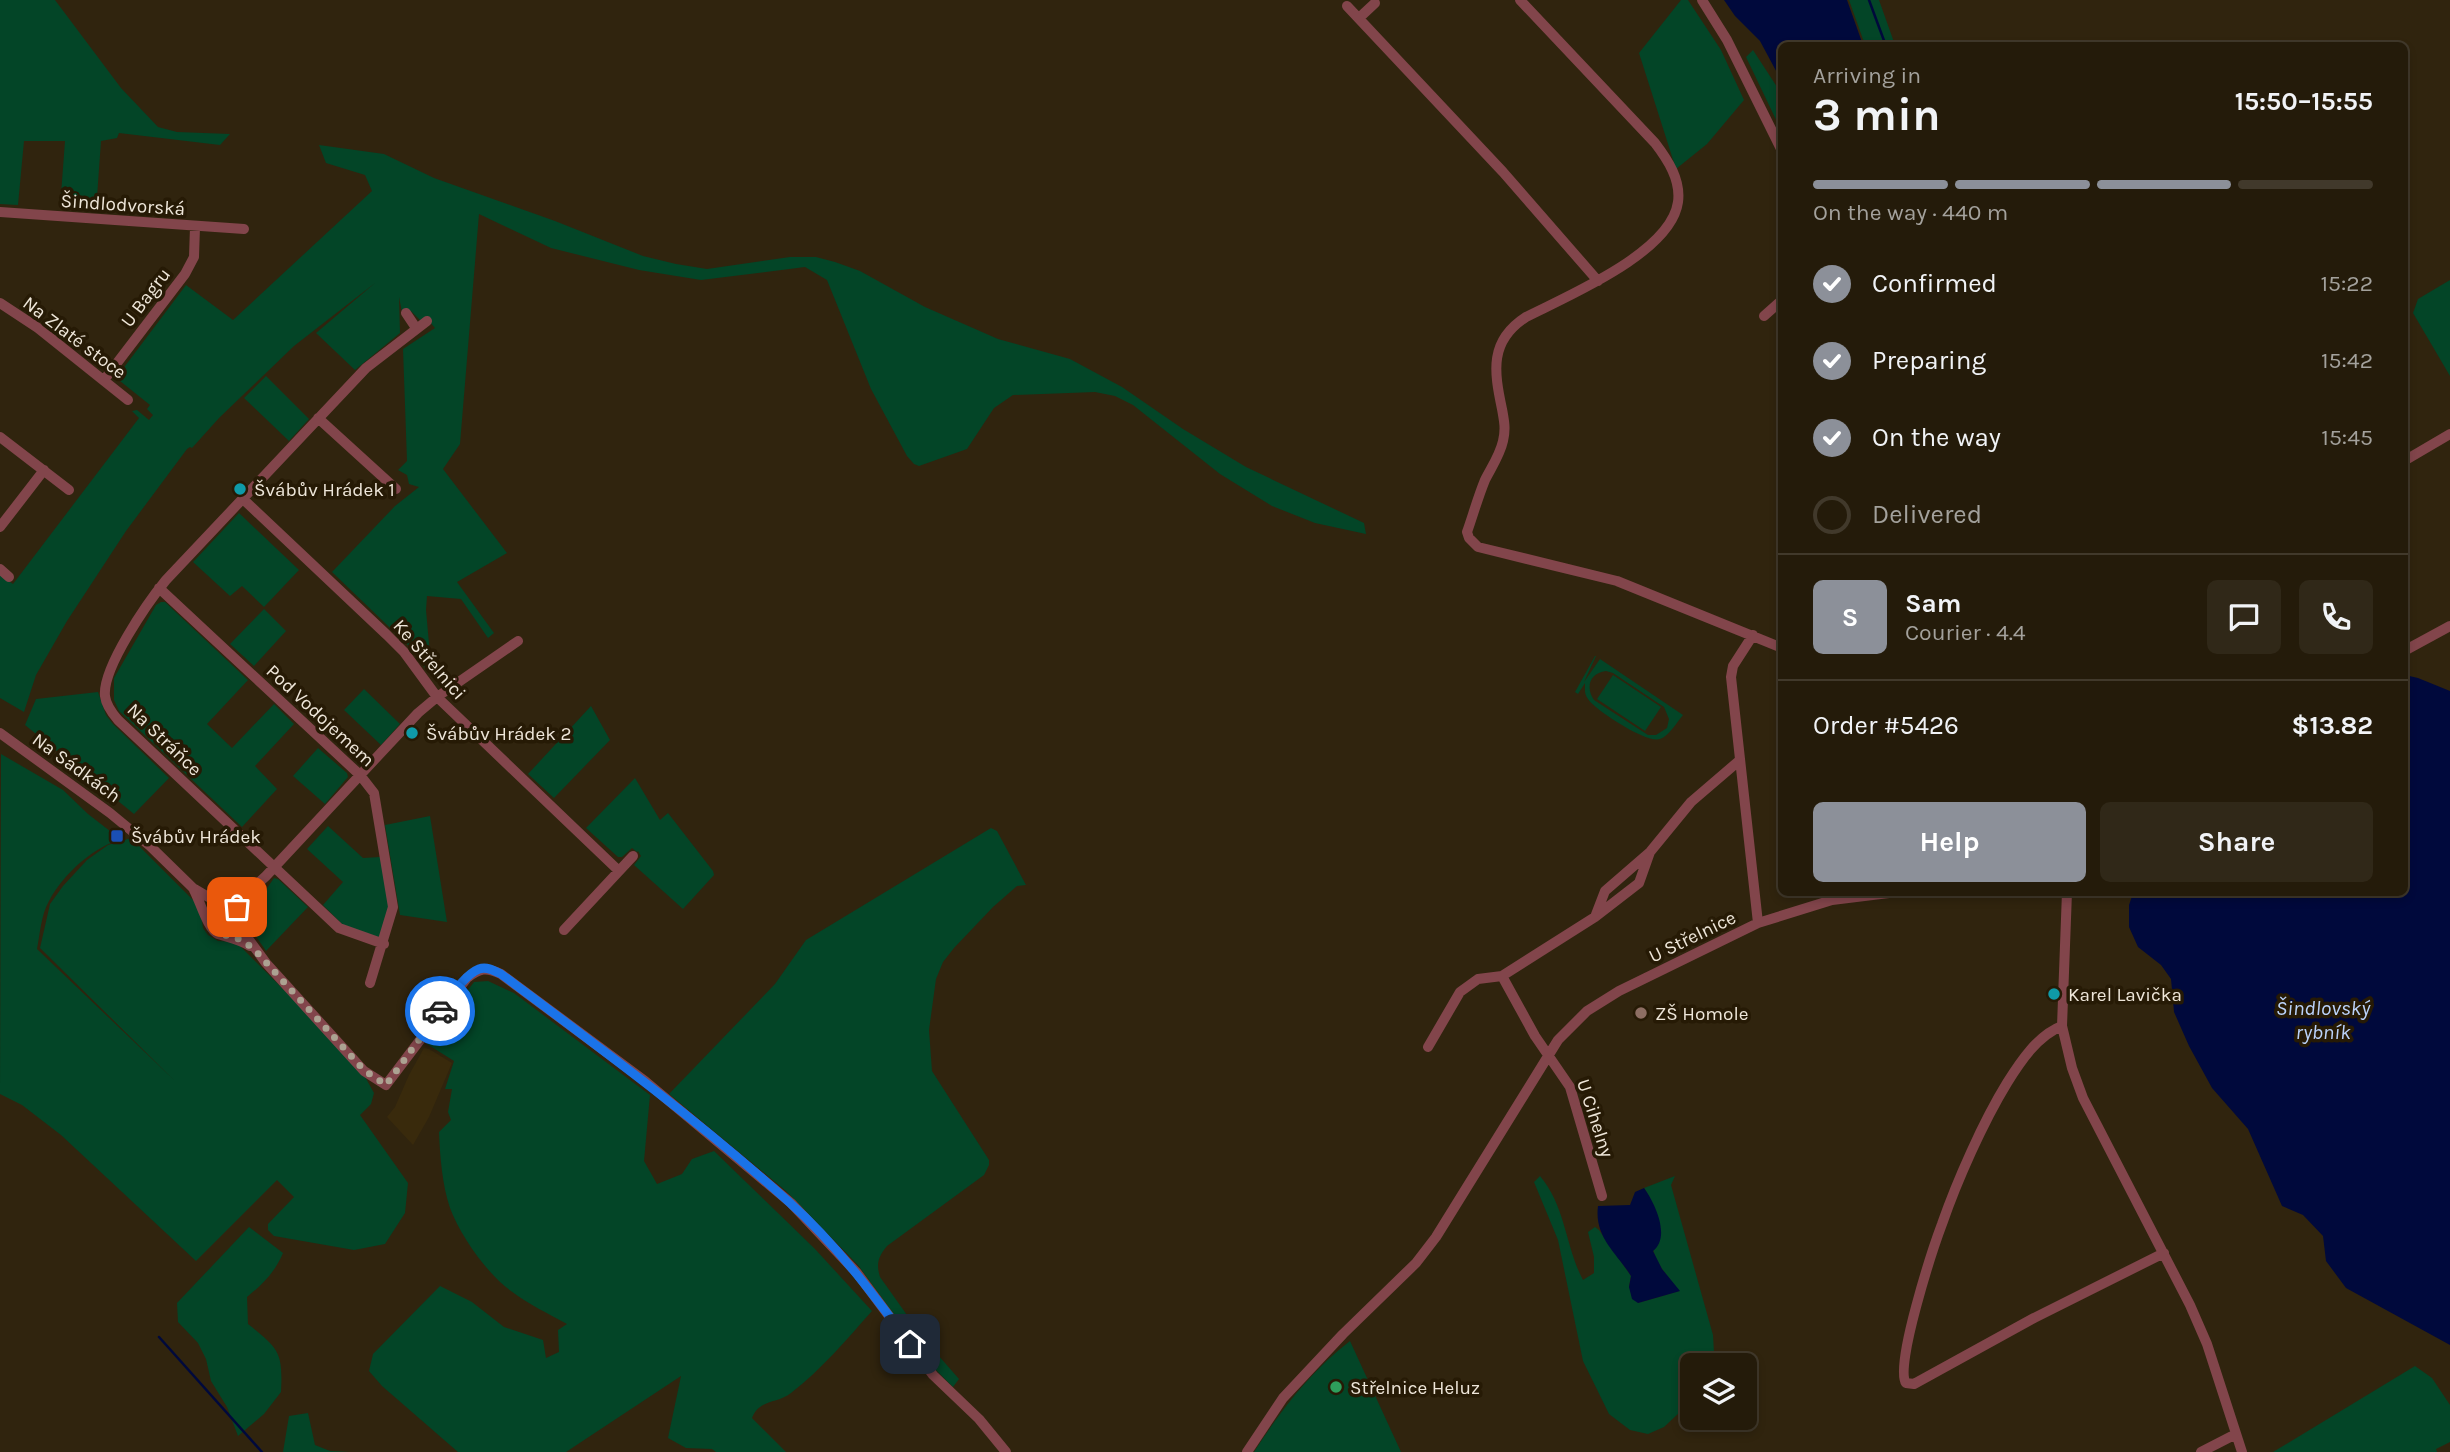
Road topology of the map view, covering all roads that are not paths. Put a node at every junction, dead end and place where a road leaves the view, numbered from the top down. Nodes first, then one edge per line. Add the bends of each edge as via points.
1 (1521, 0) edge
2 (1702, 0) edge
3 (1375, 3) dead end
4 (1347, 6) dead end
5 (1359, 18) junction
6 (1778, 142) edge
7 (0, 212) edge
8 (195, 227) junction
9 (244, 229) dead end
10 (1598, 281) junction
11 (0, 303) edge
12 (1778, 304) edge
13 (406, 313) dead end
14 (1764, 316) dead end
15 (427, 321) dead end
16 (416, 328) junction
17 (104, 380) junction
18 (128, 400) dead end
19 (318, 418) junction
20 (2450, 434) edge
21 (0, 437) edge
22 (2408, 459) edge
23 (44, 470) junction
24 (396, 489) dead end
25 (69, 490) dead end
26 (243, 499) junction
27 (0, 527) edge
28 (0, 569) edge
29 (9, 576) dead end
30 (159, 588) junction
31 (2450, 626) edge
32 (1753, 635) junction
33 (518, 640) dead end
34 (1778, 646) edge
35 (2408, 649) edge
36 (437, 697) junction
37 (0, 733) edge
38 (1740, 760) junction
39 (360, 775) junction
40 (1650, 852) junction
41 (633, 856) dead end
42 (274, 867) junction
43 (620, 871) junction
44 (193, 888) junction
45 (251, 890) junction
46 (1868, 896) edge
47 (2067, 896) edge
48 (224, 902) junction
49 (207, 917) junction
50 (1595, 917) junction
51 (241, 919) junction
52 (1758, 923) junction
53 (564, 930) dead end
54 (225, 935) junction
55 (384, 944) junction
56 (253, 948) junction
57 (1502, 976) junction
58 (370, 983) dead end
59 (2062, 1026) junction
60 (1428, 1047) dead end
61 (1548, 1056) junction
62 (1602, 1196) dead end
63 (2164, 1253) junction
64 (2236, 1434) junction
65 (1006, 1452) edge
66 (1247, 1452) edge
67 (2201, 1452) edge
68 (2242, 1452) edge

1 - 10 street via 1654,143 1668,160 1677,184 1678,202 1662,233
2 - 6 street
3 - 5 street
4 - 5 street
5 - 10 street
7 - 8 street, Šindlodvorská
8 - 9 street, Šindlodvorská
8 - 17 street, U Bagru via 194,257 185,274
10 - 32 street via 1515,324 1496,354 1506,429 1467,532 1469,538 1478,547 1617,581
11 - 17 street, Na Zlaté stoce
12 - 14 street
13 - 16 street
15 - 16 street, Na Stráňce
16 - 19 street, Na Stráňce via 366,368
17 - 18 street, Na Zlaté stoce
19 - 24 street
19 - 26 street, Na Stráňce
20 - 22 street
21 - 23 street
23 - 25 street
23 - 27 street
26 - 30 street, Na Stráňce
26 - 36 street, Ke Střelnici via 404,652
28 - 29 street
30 - 39 street, Pod Vodojemem
30 - 42 street, Na Stráňce via 111,667 107,703 118,720
31 - 35 street
32 - 34 street
32 - 38 street, U Střelnice via 1731,677
33 - 36 street
36 - 39 street
36 - 43 street, Ke Střelnici
37 - 44 street, Na Sádkách via 110,813
38 - 40 street via 1691,802
38 - 52 street, U Střelnice
39 - 42 street
39 - 55 street, Pod Vodojemem via 374,793 393,907
40 - 50 street via 1605,891
40 - 50 street via 1639,883
41 - 43 street
42 - 45 street
42 - 55 street, Na Stráňce via 339,928
43 - 53 street
44 - 48 street, Na Sádkách
44 - 49 street, Na Sádkách
45 - 48 street
45 - 51 street
46 - 52 street via 1832,901
47 - 59 street
48 - 49 street via 211,907
48 - 51 street via 237,907
49 - 54 street via 210,928
50 - 57 street
51 - 54 street via 236,931
51 - 56 street
52 - 61 street, U Střelnice via 1602,1001 1570,1027
54 - 56 street
55 - 58 street, Pod Vodojemem
56 - 65 street via 364,1070 386,1085 467,978 479,969 501,974 645,1081 791,1203 857,1273 933,1375
57 - 60 street via 1478,979 1460,992
57 - 61 street
59 - 63 street via 2083,1098
59 - 63 street via 2050,1031 2023,1058 1980,1135 1942,1223 1914,1312 1902,1378 1914,1384
61 - 62 street, U Cihelny via 1570,1087
61 - 66 street, U Střelnice via 1436,1237 1283,1398
63 - 64 street via 2207,1344
64 - 67 street
64 - 68 street

